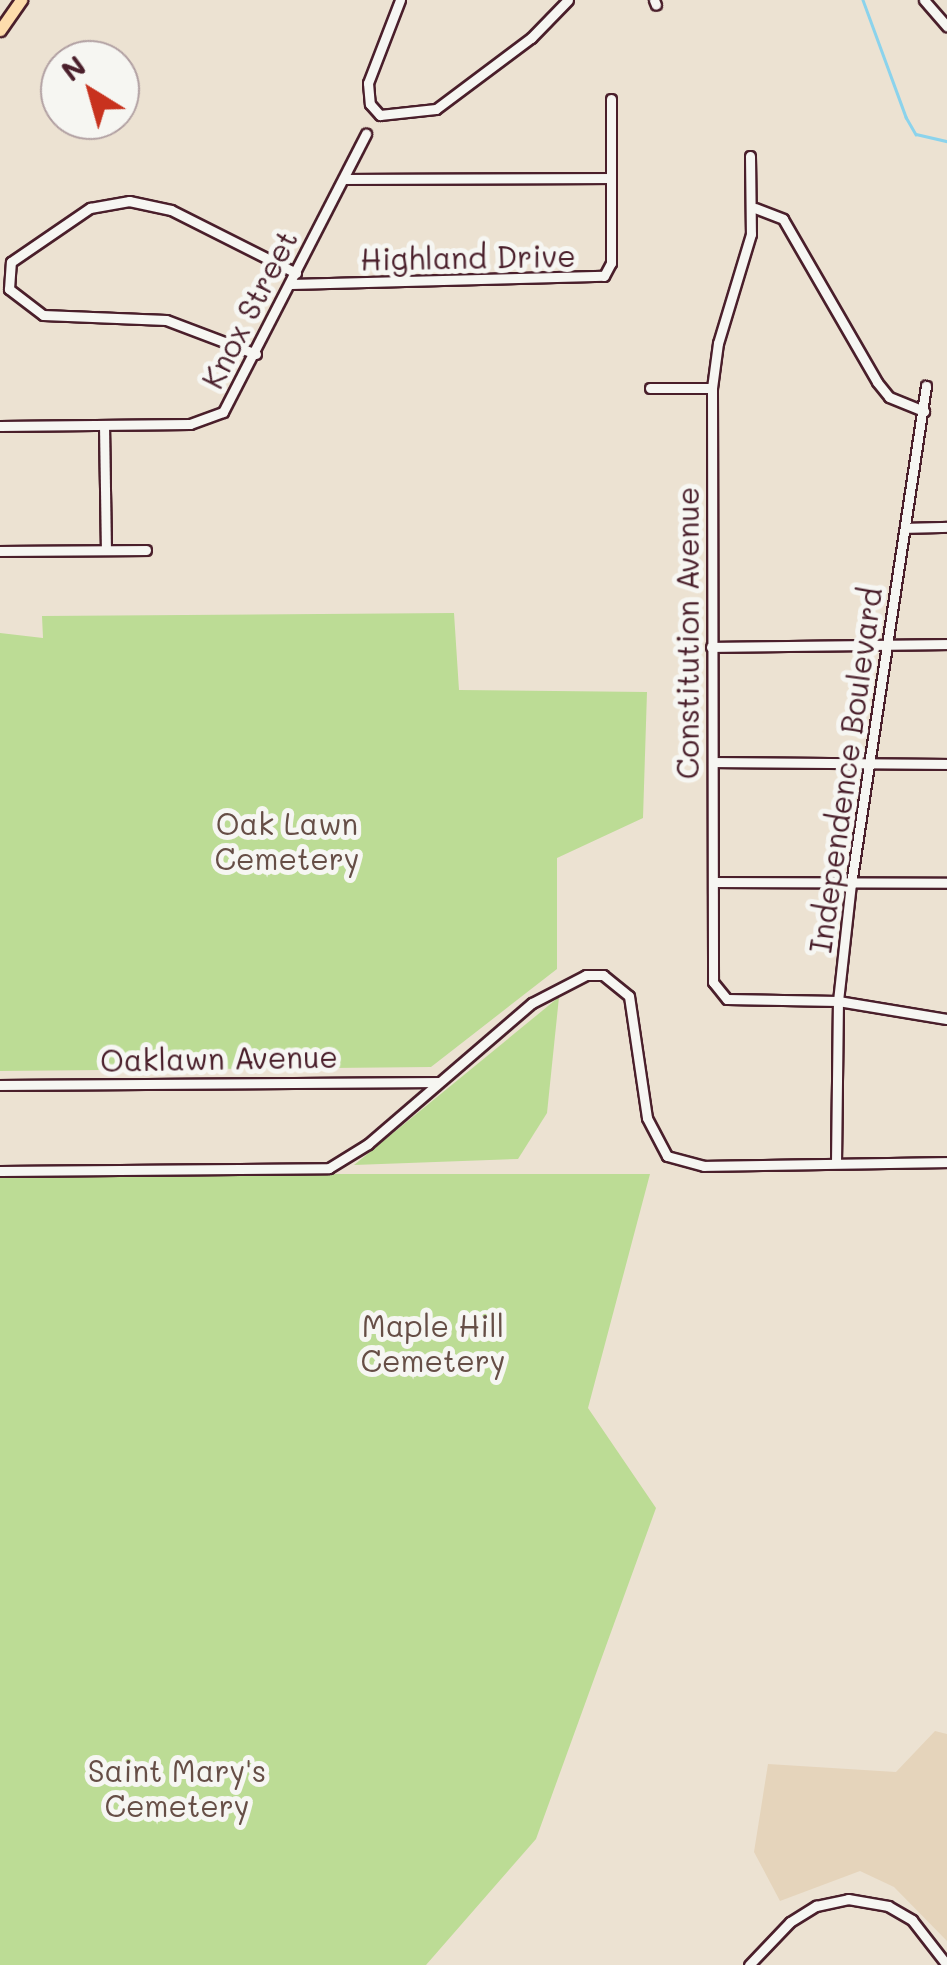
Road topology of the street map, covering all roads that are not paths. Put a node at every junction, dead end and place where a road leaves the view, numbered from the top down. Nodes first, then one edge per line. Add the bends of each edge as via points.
1 (21, 0) edge
2 (400, 0) edge
3 (568, 0) edge
4 (924, 0) edge
5 (947, 26) edge
6 (0, 30) edge
7 (611, 99) dead end
8 (366, 134) dead end
9 (750, 156) dead end
10 (610, 178) junction
11 (344, 179) junction
12 (755, 208) junction
13 (296, 273) junction
14 (291, 284) junction
15 (256, 354) junction
16 (926, 386) dead end
17 (650, 388) dead end
18 (712, 388) junction
19 (924, 411) junction
20 (104, 425) junction
21 (0, 426) edge
22 (947, 527) edge
23 (905, 528) junction
24 (106, 550) junction
25 (146, 550) dead end
26 (0, 551) edge
27 (887, 644) junction
28 (947, 644) edge
29 (711, 647) junction
30 (713, 762) junction
31 (947, 764) edge
32 (869, 765) junction
33 (713, 882) junction
34 (947, 883) edge
35 (851, 884) junction
36 (838, 1001) junction
37 (947, 1019) edge
38 (438, 1082) junction
39 (0, 1085) edge
40 (947, 1162) edge
41 (836, 1163) junction
42 (0, 1172) edge
43 (748, 1965) edge
44 (947, 1965) edge

1 - 6 main road
2 - 3 street via 368,83 370,104 380,115 436,109 532,38
4 - 5 street
7 - 10 street, Highland Drive
8 - 11 street, Knox Street
9 - 12 street, Constitution Avenue
10 - 11 street
10 - 14 street, Highland Drive via 611,263 597,279
11 - 13 street, Knox Street
12 - 18 street, Constitution Avenue
12 - 19 street via 784,220 877,382 889,396
13 - 14 street, Knox Street
13 - 15 street via 171,210 129,201 90,208 11,262 10,290 43,316 166,320
14 - 15 street, Knox Street
15 - 20 street, Knox Street via 232,403 212,419
16 - 19 street, Independence Boulevard
17 - 18 street
18 - 29 street, Constitution Avenue
19 - 23 street, Independence Boulevard
20 - 21 street, Knox Street
20 - 24 street
22 - 23 street
23 - 27 street, Independence Boulevard
24 - 25 street
24 - 26 street
27 - 28 street
27 - 29 street
27 - 32 street, Independence Boulevard
29 - 30 street, Constitution Avenue
30 - 32 street
30 - 33 street, Constitution Avenue
31 - 32 street
32 - 35 street, Independence Boulevard
33 - 35 street
33 - 36 street, Constitution Avenue via 718,993 727,999
34 - 35 street
35 - 36 street, Independence Boulevard
36 - 37 street
36 - 41 street, Independence Boulevard
38 - 39 street, Oaklawn Avenue
38 - 41 street via 564,982 604,975 628,996 646,1118 667,1156 704,1166
38 - 42 street via 330,1168
40 - 41 street
43 - 44 street via 790,1922 816,1906 848,1899 888,1906 912,1920

